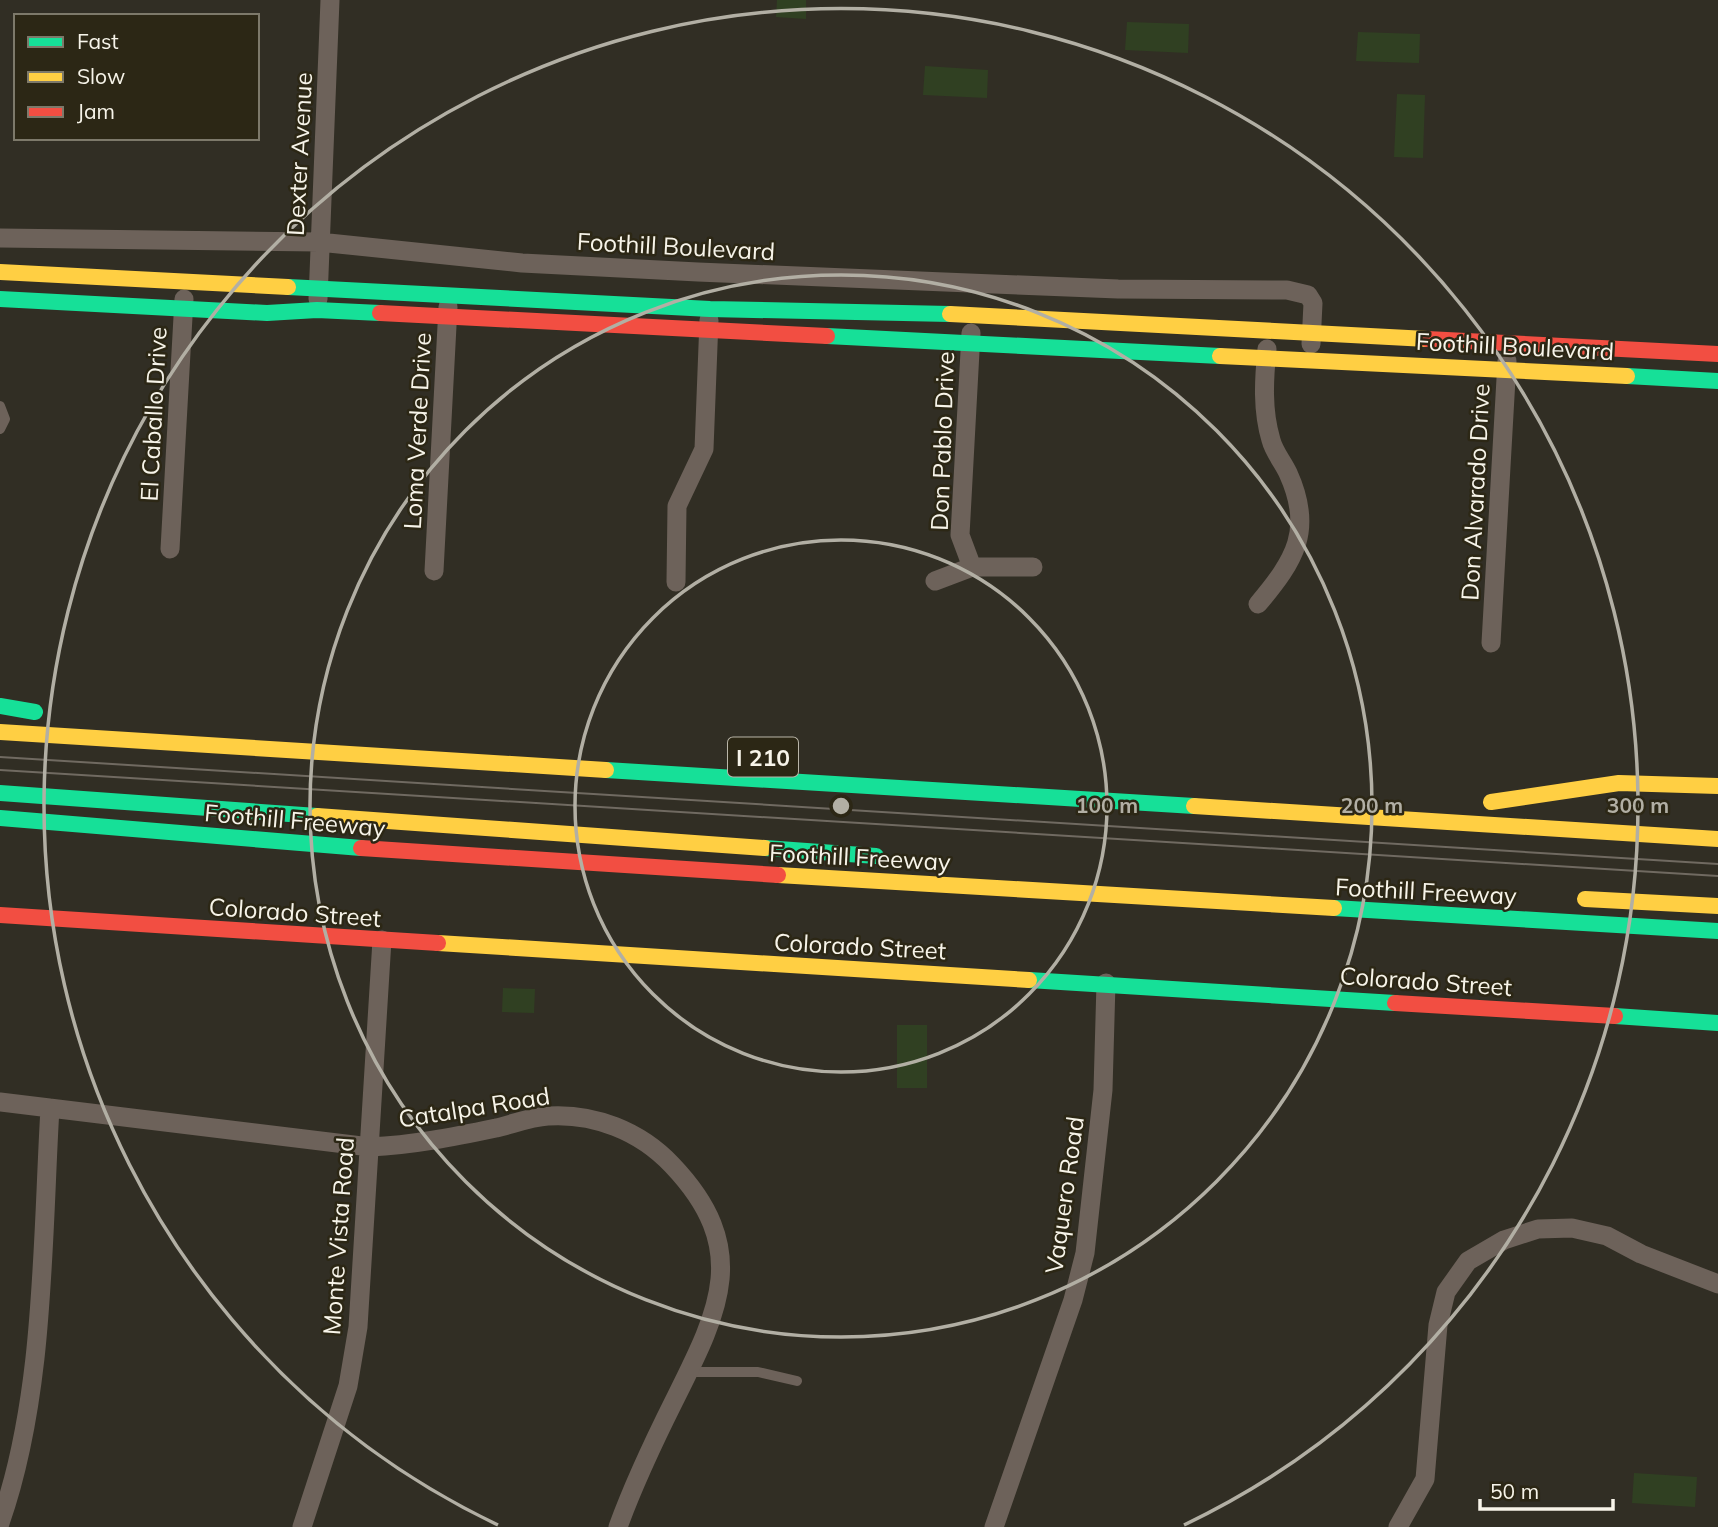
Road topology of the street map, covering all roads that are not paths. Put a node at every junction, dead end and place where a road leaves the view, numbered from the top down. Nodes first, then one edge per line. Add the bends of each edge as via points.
1 (330, 0) edge
2 (0, 238) edge
3 (319, 242) junction
4 (0, 272) edge
5 (185, 282) junction
6 (318, 289) junction
7 (449, 294) junction
8 (0, 299) edge
9 (184, 308) junction
10 (710, 309) junction
11 (317, 310) junction
12 (972, 315) junction
13 (447, 318) junction
14 (709, 330) junction
15 (1268, 331) junction
16 (1311, 335) junction
17 (971, 342) junction
18 (1507, 344) junction
19 (1718, 354) edge
20 (1266, 356) junction
21 (1310, 359) junction
22 (1506, 371) junction
23 (1718, 381) edge
24 (0, 406) edge
25 (0, 429) edge
26 (170, 549) dead end
27 (972, 567) junction
28 (1033, 568) dead end
29 (434, 571) dead end
30 (935, 581) dead end
31 (676, 582) dead end
32 (1258, 604) dead end
33 (1491, 643) dead end
34 (0, 708) edge
35 (42, 713) dead end
36 (0, 732) edge
37 (1718, 786) edge
38 (0, 793) edge
39 (1571, 807) dead end
40 (0, 818) edge
41 (1718, 839) edge
42 (95, 843) dead end
43 (464, 856) junction
44 (894, 858) dead end
45 (1566, 898) dead end
46 (1718, 905) edge
47 (0, 915) edge
48 (1718, 931) edge
49 (382, 940) junction
50 (1105, 983) junction
51 (1718, 1023) edge
52 (0, 1102) edge
53 (50, 1108) junction
54 (370, 1147) junction
55 (1718, 1284) edge
56 (689, 1372) junction
57 (797, 1381) dead end
58 (0, 1523) edge
59 (302, 1527) edge
60 (618, 1527) edge
61 (994, 1527) edge
62 (1398, 1527) edge

1 - 3 street, Dexter Avenue
2 - 3 street, Foothill Boulevard
3 - 6 street, Dexter Avenue
3 - 16 street, Foothill Boulevard via 617,268 1118,289 1287,290 1308,295 1313,303
4 - 5 main road, Foothill Boulevard
5 - 6 main road, Foothill Boulevard
5 - 9 street, El Caballo Drive
6 - 7 main road, Foothill Boulevard
6 - 11 street, Dexter Avenue
7 - 10 main road, Foothill Boulevard
7 - 13 street, Loma Verde Drive
8 - 9 main road, Foothill Boulevard
9 - 11 main road, Foothill Boulevard via 267,313
9 - 26 street, El Caballo Drive
10 - 12 main road, Foothill Boulevard
10 - 14 street
11 - 13 main road, Foothill Boulevard
12 - 15 main road, Foothill Boulevard
12 - 17 street, Don Pablo Drive
13 - 14 main road, Foothill Boulevard
13 - 29 street, Loma Verde Drive
14 - 17 main road, Foothill Boulevard
14 - 31 street via 705,449 677,506
15 - 16 main road, Foothill Boulevard
15 - 20 street
16 - 18 main road, Foothill Boulevard
16 - 21 street, Foothill Boulevard
17 - 20 main road, Foothill Boulevard
17 - 27 street, Don Pablo Drive via 960,535
18 - 19 main road, Foothill Boulevard
18 - 22 street, Don Alvarado Drive
20 - 21 main road, Foothill Boulevard
20 - 32 street via 1266,420 1299,504 1301,531 1288,568
21 - 22 main road, Foothill Boulevard
22 - 23 main road, Foothill Boulevard
22 - 33 street, Don Alvarado Drive
24 - 25 lane via 5,419
27 - 28 street
27 - 30 street
34 - 35 main road
36 - 41 main road
37 - 39 main road via 1619,783 1484,802
38 - 44 main road
40 - 43 main road, Foothill Freeway
42 - 43 main road
43 - 48 main road, Foothill Freeway
45 - 46 main road
47 - 49 main road, Colorado Street
49 - 50 main road, Colorado Street
49 - 54 street, Monte Vista Road
50 - 51 main road, Colorado Street
50 - 61 street, Vaquero Road via 1103,1090 1085,1253
52 - 53 street, Catalpa Road
53 - 54 street, Catalpa Road
53 - 58 street via 34,1366 22,1444
54 - 56 street, Catalpa Road via 419,1144 547,1116 587,1118 627,1131 661,1153 689,1182 711,1217 720,1253 720,1290 713,1322
54 - 59 street, Monte Vista Road via 358,1327 348,1386
55 - 62 street via 1607,1236 1572,1228 1538,1229 1504,1240 1468,1261 1446,1292 1437,1325 1425,1479
56 - 57 lane via 758,1372
56 - 60 street, Catalpa Road via 636,1477

